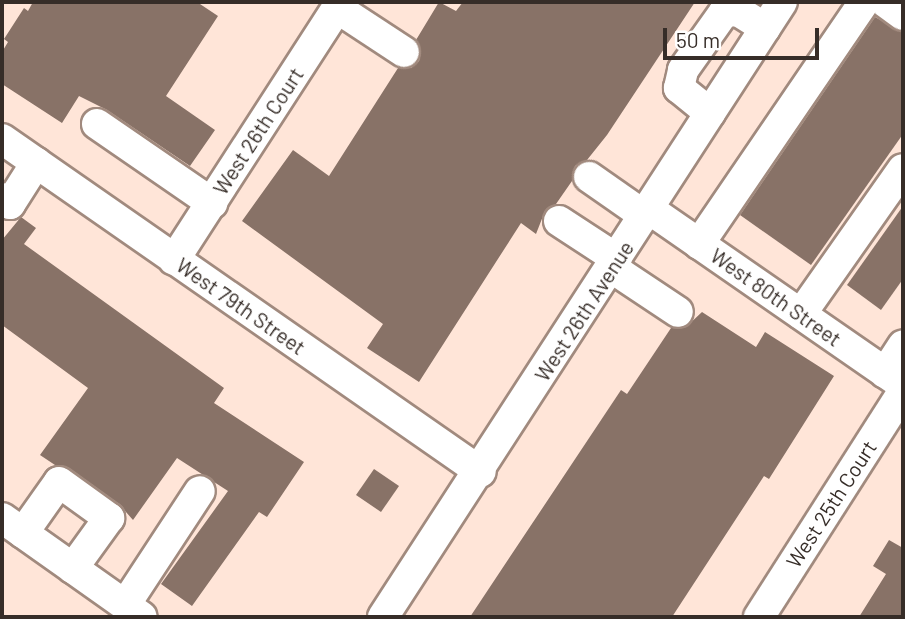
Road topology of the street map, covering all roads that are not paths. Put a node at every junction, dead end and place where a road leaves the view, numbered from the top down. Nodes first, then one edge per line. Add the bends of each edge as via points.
1 (782, 2) edge
2 (864, 2) edge
3 (885, 2) edge
4 (339, 5) edge
5 (903, 15) edge
6 (765, 28) junction
7 (404, 52) dead end
8 (710, 113) junction
9 (97, 124) dead end
10 (2, 139) edge
11 (36, 163) junction
12 (903, 169) edge
13 (589, 177) dead end
14 (2, 198) edge
15 (212, 203) junction
16 (647, 212) junction
17 (559, 221) dead end
18 (699, 244) junction
19 (174, 260) junction
20 (614, 263) junction
21 (678, 312) dead end
22 (801, 314) junction
23 (903, 345) edge
24 (897, 383) edge
25 (481, 472) junction
26 (200, 491) dead end
27 (12, 526) edge
28 (73, 568) junction
29 (133, 611) edge
30 (383, 617) edge
31 (759, 617) edge

1 - 6 street, West 26th Avenue
2 - 18 street
3 - 5 street
4 - 7 street
4 - 15 street, West 26th Court
6 - 8 street, West 26th Avenue
6 - 8 street via 738,11 724,12 690,59 679,77 679,88
8 - 16 street, West 26th Avenue
9 - 15 street
10 - 11 street, West 79th Street
11 - 14 street via 10,204
11 - 19 street, West 79th Street
12 - 22 street
13 - 16 street, West 80th Street
15 - 19 street, West 26th Court
16 - 18 street, West 80th Street
16 - 20 street, West 26th Avenue
17 - 20 street
18 - 22 street, West 80th Street
19 - 25 street, West 79th Street
20 - 21 street
20 - 25 street, West 26th Avenue
22 - 24 street, West 80th Street
23 - 24 street, West 25th Court
24 - 31 street, West 25th Court
25 - 30 street, West 26th Avenue
26 - 29 street
27 - 28 street
27 - 28 street via 59,482 108,518
28 - 29 street

